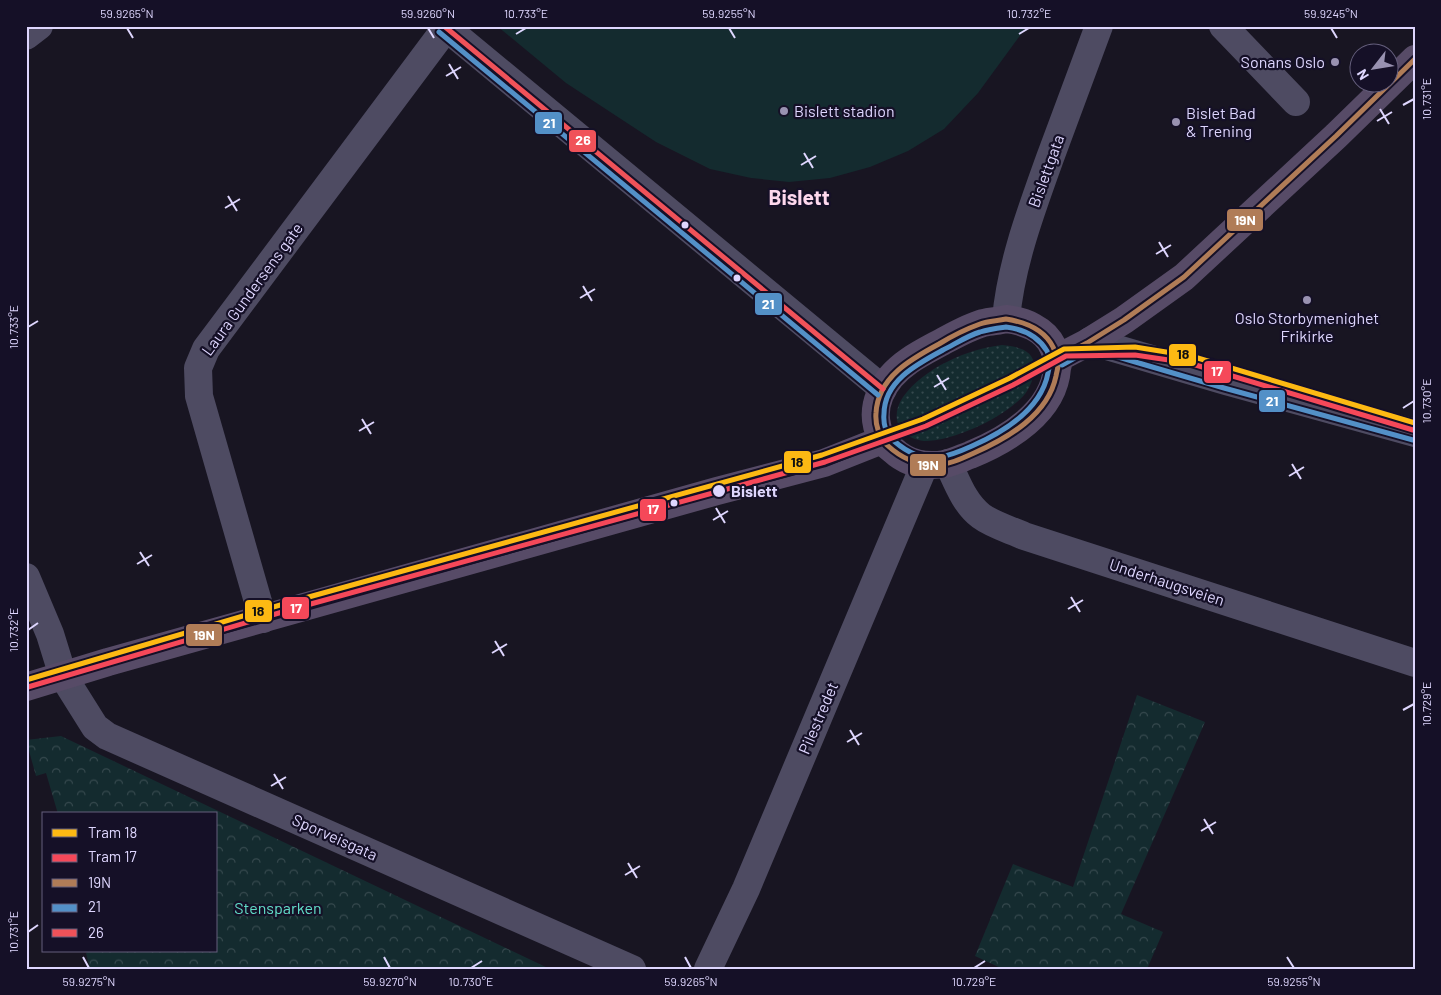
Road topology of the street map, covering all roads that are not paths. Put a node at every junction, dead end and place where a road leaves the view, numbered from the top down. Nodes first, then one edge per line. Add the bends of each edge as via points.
1 (39, 26) edge
2 (1099, 26) edge
3 (1223, 26) edge
4 (445, 27) edge
5 (26, 36) edge
6 (1415, 60) edge
7 (1296, 102) dead end
8 (1006, 319) junction
9 (1090, 341) junction
10 (1058, 358) junction
11 (883, 389) junction
12 (1415, 433) edge
13 (882, 440) junction
14 (936, 465) junction
15 (26, 577) edge
16 (263, 618) junction
17 (1415, 664) edge
18 (63, 676) junction
19 (26, 687) edge
20 (632, 969) edge
21 (708, 969) edge

1 - 5 street
2 - 8 street, Bislettgata via 1014,264
3 - 7 street
4 - 11 street
4 - 16 street, Laura Gundersens gate via 206,349 198,368 199,396
6 - 9 main road via 1184,277
8 - 10 main road via 1022,321 1038,330 1051,342
8 - 11 main road via 974,326 927,350 908,362
9 - 10 main road
9 - 12 street
10 - 14 main road via 1052,391 1019,428 999,442
11 - 13 main road via 875,410
13 - 14 main road via 910,462
13 - 16 main road via 824,463
14 - 17 street, Underhaugsveien via 982,517 1024,536
14 - 21 street, Pilestredet
15 - 18 street, Sporveisgata via 50,634
16 - 18 main road
18 - 19 main road
18 - 20 street, Sporveisgata via 95,726 107,736

